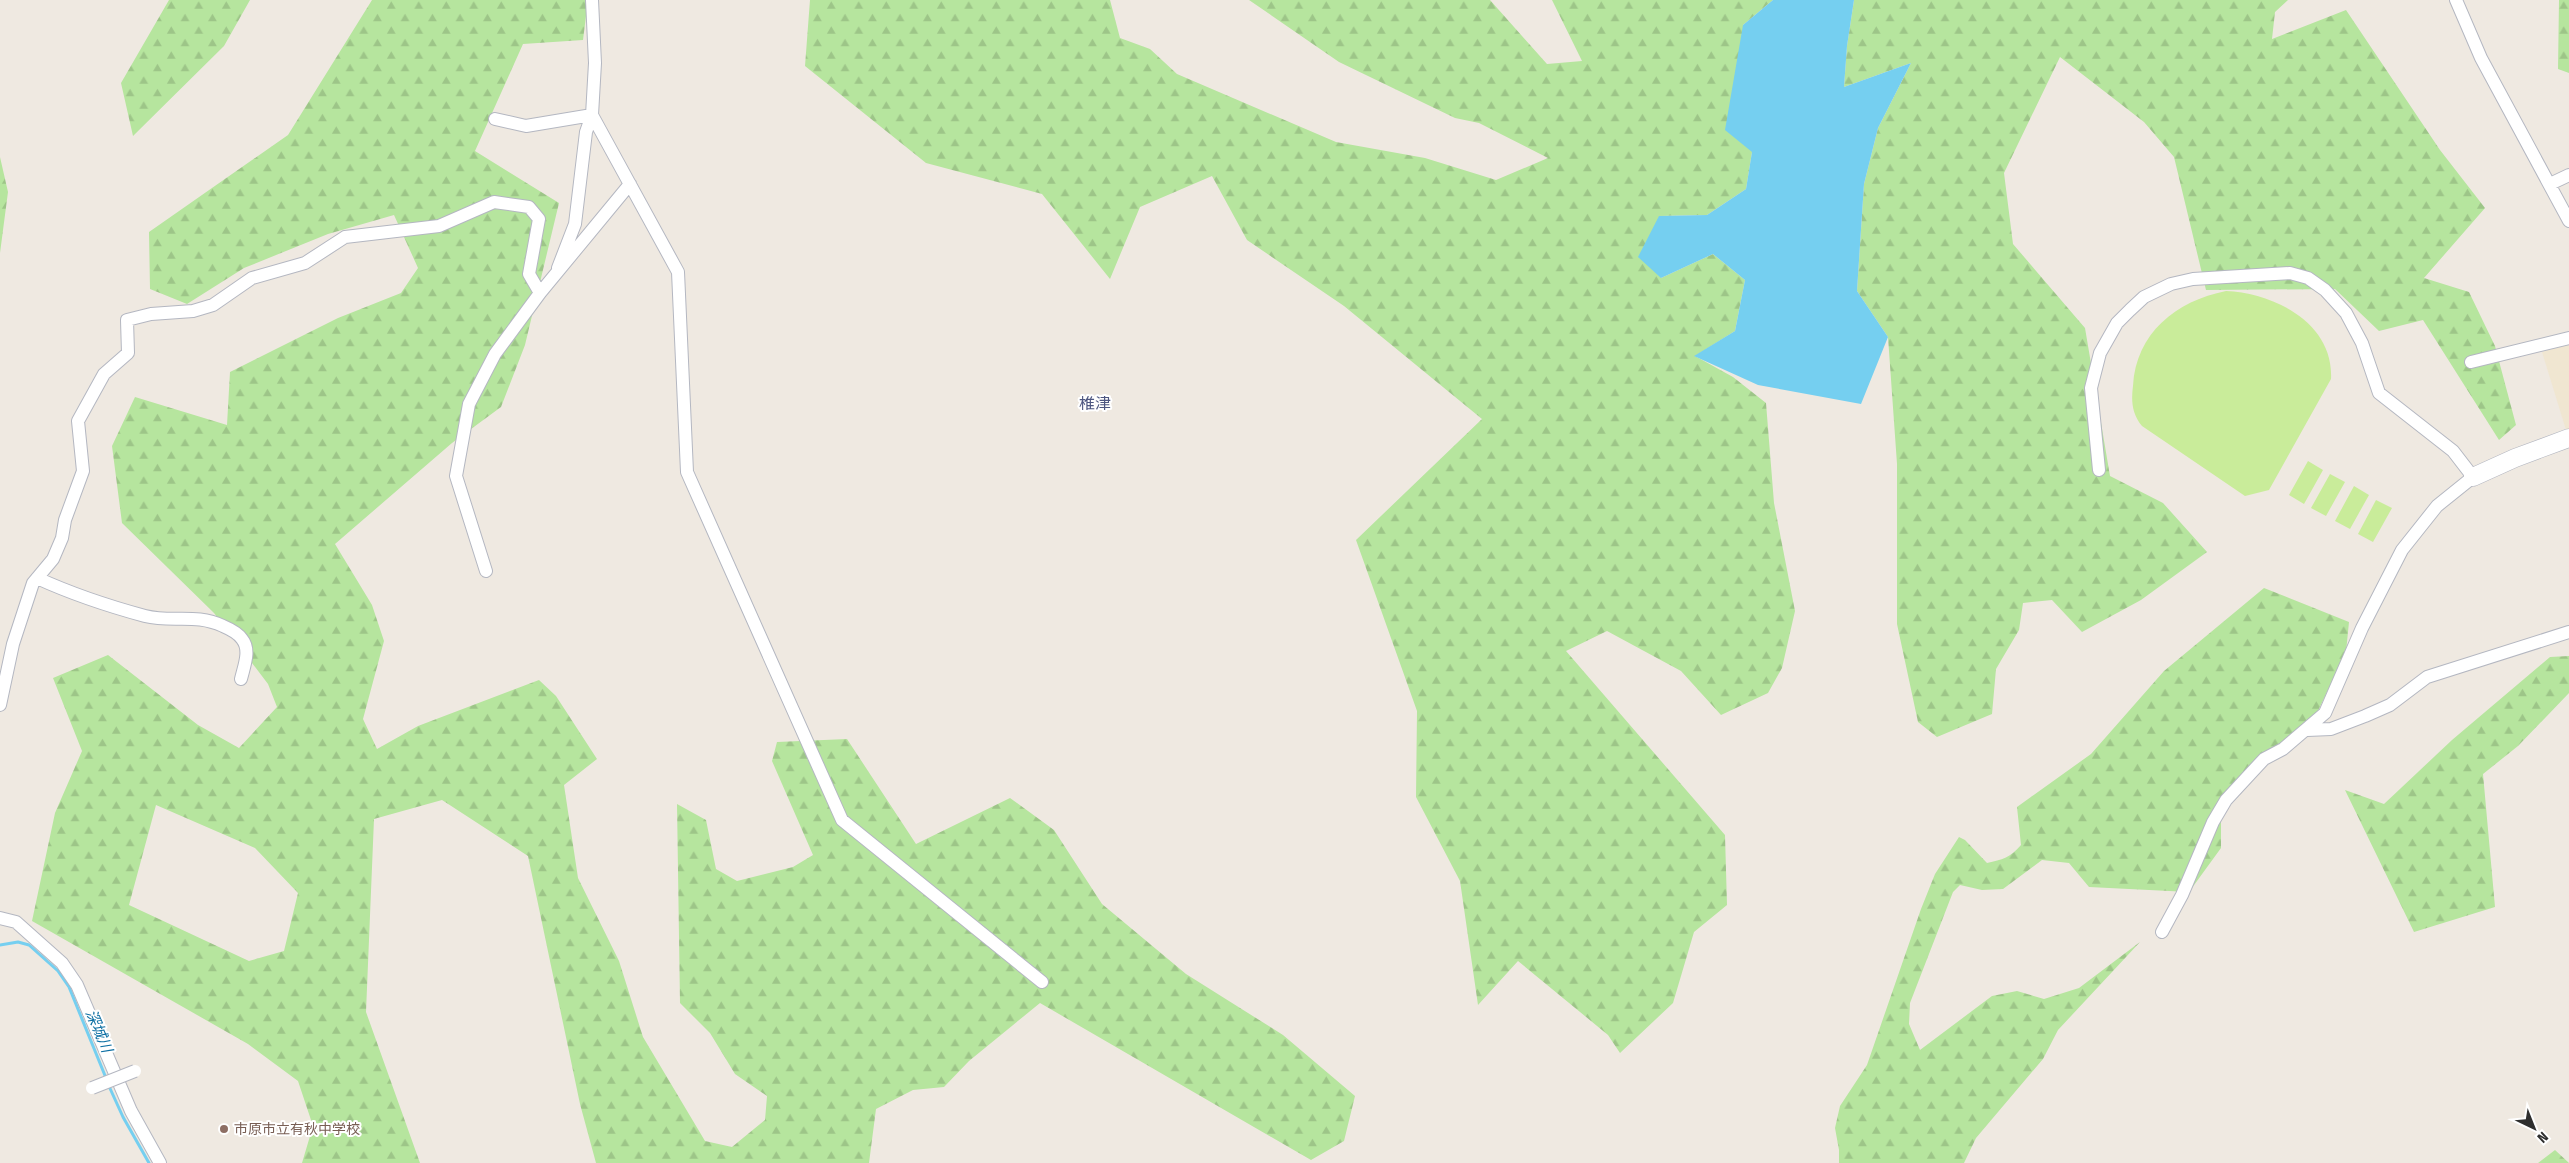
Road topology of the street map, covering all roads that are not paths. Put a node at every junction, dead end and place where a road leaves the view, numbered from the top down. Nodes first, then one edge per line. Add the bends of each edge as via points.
1 (592, 0) edge
2 (2456, 0) edge
3 (592, 115) junction
4 (495, 119) dead end
5 (2569, 174) edge
6 (630, 184) junction
7 (2550, 184) junction
8 (2565, 204) edge
9 (2569, 221) edge
10 (573, 230) junction
11 (585, 240) junction
12 (553, 278) junction
13 (540, 293) junction
14 (2569, 338) edge
15 (2471, 362) dead end
16 (2569, 438) edge
17 (2100, 470) dead end
18 (2473, 477) junction
19 (486, 571) dead end
20 (37, 578) junction
21 (2569, 632) edge
22 (241, 679) dead end
23 (0, 705) edge
24 (2307, 730) junction
25 (0, 918) edge
26 (2162, 932) dead end
27 (1042, 982) dead end
28 (135, 1071) dead end
29 (92, 1088) dead end
30 (160, 1163) edge

1 - 3 street via 595,64
2 - 7 street via 2482,58
3 - 4 street via 526,126
3 - 6 street
3 - 10 street via 586,132
5 - 7 street
6 - 11 street
6 - 27 street via 678,272 687,472 842,820
7 - 8 street
8 - 9 street
10 - 11 street
10 - 12 street
11 - 12 street
12 - 13 street
13 - 19 street via 495,354 469,404 456,476
13 - 20 street via 530,274 539,219 529,208 494,202 439,226 346,238 305,264 252,278 206,307 127,320 128,353 104,374 78,421 83,471 53,559
14 - 15 street
16 - 18 street
17 - 18 street via 2091,388 2100,353 2130,310 2144,297 2170,284 2193,279 2290,273 2308,278 2325,290 2346,313 2362,343 2380,394 2453,451
18 - 24 street via 2437,506 2402,550 2362,628 2325,713
20 - 22 street via 73,594 145,616 210,620 233,631 247,648
20 - 23 street via 13,644
21 - 24 street via 2427,677 2390,705 2331,729
24 - 26 street via 2264,759 2226,800
25 - 30 street via 16,922 62,963 77,986 131,1111
28 - 29 street, bridge

